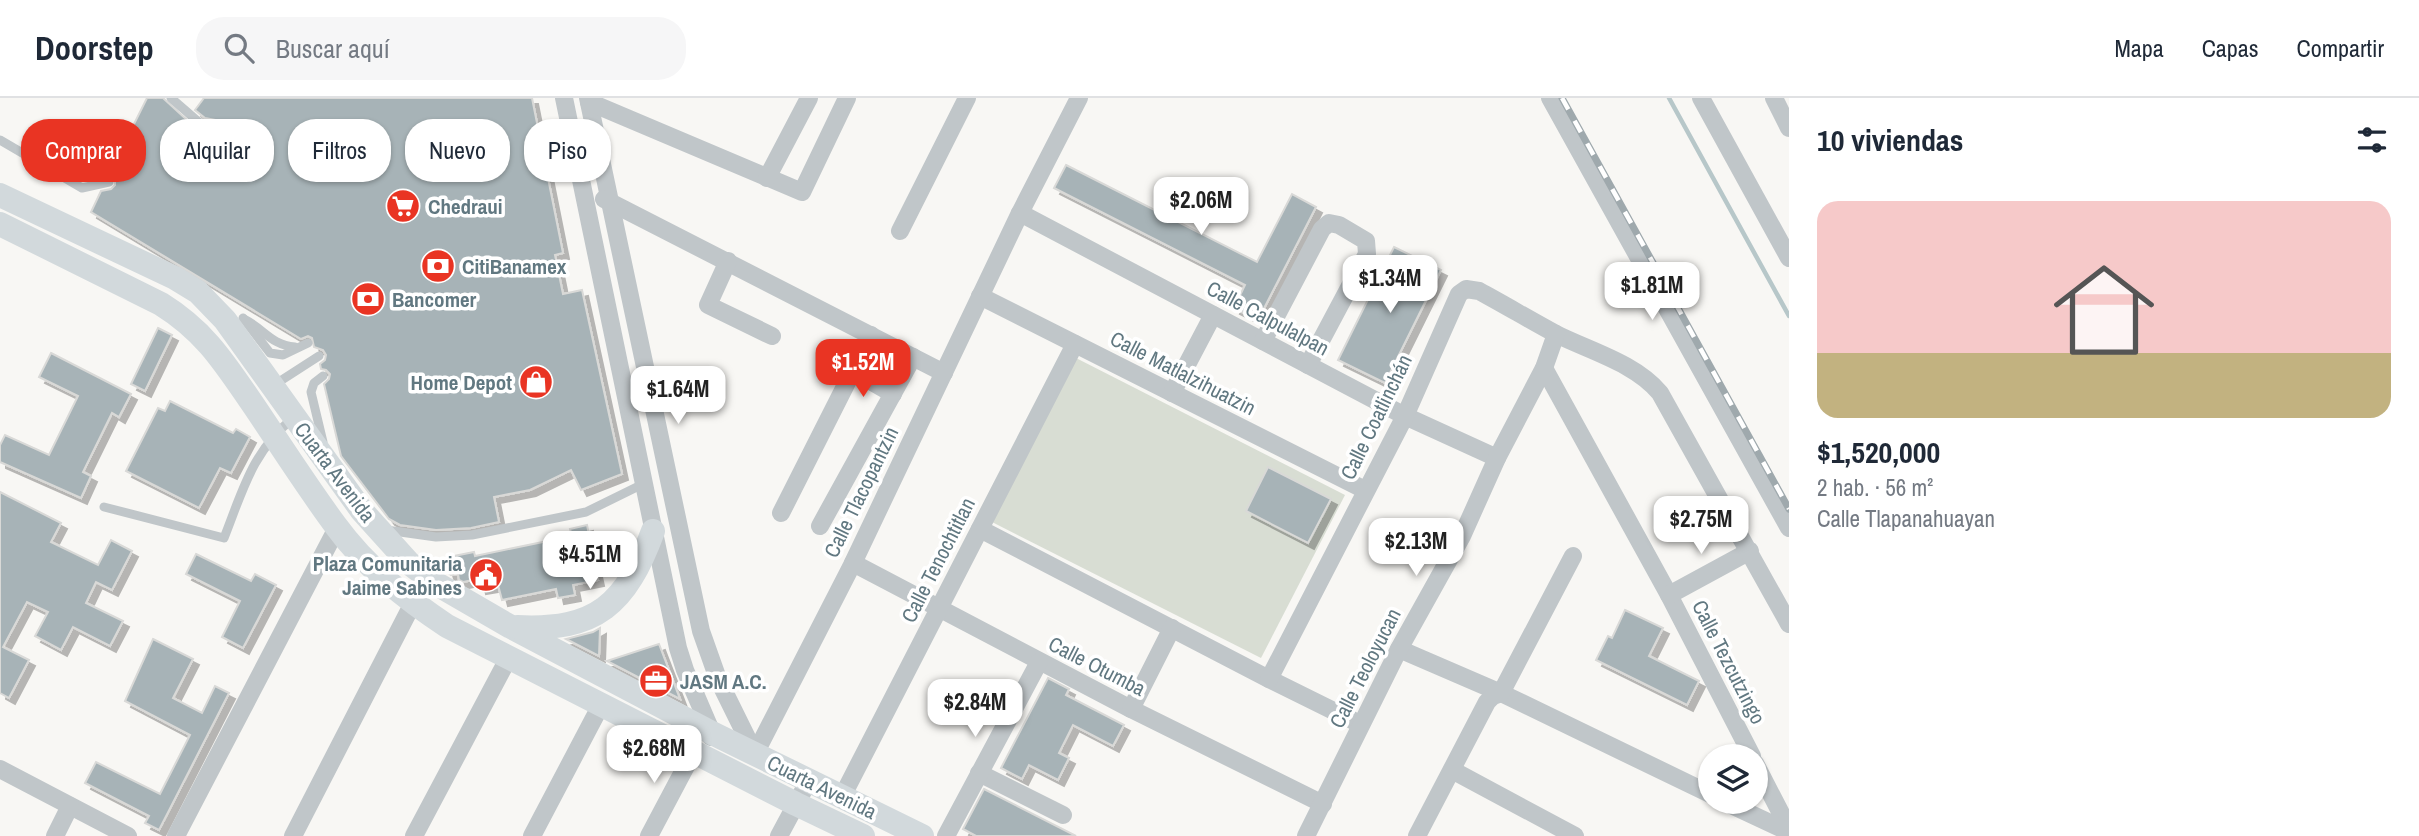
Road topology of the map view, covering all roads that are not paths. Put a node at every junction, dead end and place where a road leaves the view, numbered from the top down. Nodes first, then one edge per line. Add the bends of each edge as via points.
1 (171, 98) edge
2 (564, 98) edge
3 (809, 98) edge
4 (847, 98) edge
5 (967, 98) edge
6 (1079, 98) edge
7 (1550, 98) edge
8 (1701, 98) edge
9 (1774, 98) edge
10 (588, 100) edge
11 (1785, 114) edge
12 (195, 119) edge
13 (0, 140) edge
14 (21, 153) edge
15 (767, 178) junction
16 (71, 182) edge
17 (109, 183) dead end
18 (585, 193) junction
19 (0, 195) edge
20 (611, 201) junction
21 (1020, 213) junction
22 (0, 224) edge
23 (900, 231) dead end
24 (1789, 258) edge
25 (728, 261) junction
26 (627, 275) junction
27 (602, 281) junction
28 (980, 296) junction
29 (1213, 315) junction
30 (234, 319) junction
31 (1556, 334) junction
32 (772, 335) dead end
33 (871, 335) junction
34 (203, 336) junction
35 (1263, 341) junction
36 (308, 343) dead end
37 (1075, 344) junction
38 (319, 356) dead end
39 (913, 357) junction
40 (1308, 365) junction
41 (1544, 368) junction
42 (853, 371) junction
43 (944, 373) junction
44 (323, 376) dead end
45 (272, 386) junction
46 (1172, 393) junction
47 (893, 394) junction
48 (250, 400) junction
49 (1405, 416) junction
50 (294, 417) junction
51 (273, 434) junction
52 (1497, 458) junction
53 (328, 465) junction
54 (643, 484) junction
55 (1365, 490) junction
56 (104, 507) dead end
57 (781, 513) dead end
58 (820, 526) dead end
59 (337, 528) junction
60 (1789, 528) edge
61 (377, 529) junction
62 (980, 529) junction
63 (653, 531) junction
64 (1750, 551) junction
65 (1573, 556) dead end
66 (853, 563) junction
67 (1669, 595) junction
68 (413, 603) junction
69 (939, 608) junction
70 (1789, 624) edge
71 (511, 626) junction
72 (1172, 628) junction
73 (1399, 649) junction
74 (509, 657) junction
75 (1039, 662) junction
76 (1269, 679) junction
77 (1501, 693) junction
78 (602, 704) junction
79 (1130, 709) junction
80 (1360, 724) junction
81 (712, 733) junction
82 (1746, 744) edge
83 (700, 754) junction
84 (755, 754) junction
85 (0, 769) edge
86 (1452, 770) junction
87 (979, 772) junction
88 (809, 780) junction
89 (1698, 788) edge
90 (1768, 789) edge
91 (842, 797) junction
92 (796, 804) junction
93 (1323, 804) junction
94 (70, 806) junction
95 (1753, 814) edge
96 (1063, 815) dead end
97 (1543, 829) edge
98 (1789, 830) edge
99 (55, 836) edge
100 (128, 836) edge
101 (176, 836) edge
102 (293, 836) edge
103 (414, 836) edge
104 (532, 836) edge
105 (649, 836) edge
106 (779, 836) edge
107 (863, 836) edge
108 (922, 836) edge
109 (946, 836) edge
110 (1306, 836) edge
111 (1417, 836) edge
112 (1576, 836) edge

1 - 12 lane
2 - 18 street
3 - 15 street
4 - 15 street via 802,192
5 - 23 street
6 - 21 street, Calle Tlacopantzin
7 - 60 street
8 - 24 street
9 - 11 street
10 - 15 street
10 - 20 street
13 - 14 lane
16 - 17 lane via 82,188
18 - 20 street
18 - 27 street
19 - 30 main road, Cuarta Avenida via 175,278
20 - 25 street
20 - 26 street
21 - 28 street, Calle Tlacopantzin
21 - 29 street, Calle Calpulalpan
22 - 34 main road, Cuarta Avenida via 161,304
25 - 32 street via 708,305
25 - 33 street
26 - 27 street
26 - 84 street via 701,631 718,679
27 - 54 street
28 - 37 street, Calle Matlalzihuatzin
28 - 43 street, Calle Tlacopantzin
29 - 35 street, Calle Calpulalpan
29 - 46 street
30 - 34 main road
30 - 36 lane via 256,324 278,344 296,347
30 - 45 main road, Cuarta Avenida
31 - 41 street, Calle Teoloyucan
31 - 49 street, Calle Coatlinchán via 1479,291 1466,289 1459,294
31 - 64 street via 1653,384
33 - 39 street
33 - 42 street
34 - 48 main road, Cuarta Avenida
35 - 40 street, Calle Calpulalpan
35 - 40 street via 1322,229 1329,223 1339,225 1363,238 1368,249
37 - 46 street, Calle Matlalzihuatzin
37 - 62 street, Calle Tenochtitlan
38 - 45 lane
39 - 43 street
39 - 47 street
40 - 49 street, Calle Calpulalpan
41 - 52 street, Calle Teoloyucan
41 - 67 street, Calle Tezcutzingo
42 - 47 street
42 - 57 street
43 - 66 street, Calle Tlacopantzin
44 - 53 lane via 312,392
45 - 48 main road
45 - 50 main road, Cuarta Avenida
46 - 55 street, Calle Matlalzihuatzin
47 - 58 street
48 - 51 main road, Cuarta Avenida
49 - 52 street, Calle Calpulalpan
49 - 55 street, Calle Coatlinchán
50 - 51 lane
50 - 53 main road, Cuarta Avenida
51 - 56 lane via 256,457 223,538
51 - 59 main road, Cuarta Avenida
52 - 73 street, Calle Teoloyucan via 1462,536
53 - 61 main road, Cuarta Avenida
54 - 61 lane via 586,512 472,536 436,537
54 - 63 street
55 - 76 street, Calle Coatlinchán
59 - 68 main road, Cuarta Avenida
59 - 101 street
61 - 71 main road, Cuarta Avenida via 435,583
62 - 69 street, Calle Tenochtitlan
62 - 72 street
63 - 71 main road via 628,585 606,608 574,623
63 - 81 street via 682,659
64 - 67 street
64 - 70 street
65 - 77 street
66 - 69 street, Calle Otumba
66 - 84 street, Calle Tlacopantzin
67 - 82 street, Calle Tezcutzingo
68 - 74 main road, Cuarta Avenida
68 - 102 street
69 - 75 street, Calle Otumba
69 - 91 street, Calle Tenochtitlan
71 - 81 main road, Cuarta Avenida
72 - 76 street
72 - 79 street
73 - 77 street
73 - 80 street, Calle Teoloyucan
74 - 78 main road, Cuarta Avenida
74 - 103 street
75 - 79 street, Calle Otumba
75 - 87 street
76 - 80 street
77 - 86 street via 1487,702
77 - 89 street
78 - 83 main road, Cuarta Avenida
78 - 104 street
79 - 93 street, Calle Otumba
80 - 93 street, Calle Teoloyucan
81 - 83 street
81 - 84 main road, Cuarta Avenida
83 - 92 main road, Cuarta Avenida
83 - 105 street
84 - 88 main road, Cuarta Avenida
85 - 94 street
86 - 97 street
86 - 111 street
87 - 96 street
87 - 109 street
88 - 91 main road, Cuarta Avenida
88 - 92 street
90 - 98 street
91 - 108 main road, Cuarta Avenida
92 - 106 street
92 - 107 main road, Cuarta Avenida
93 - 110 street, Calle Teoloyucan
94 - 99 street
94 - 100 street
95 - 98 street
97 - 112 street

